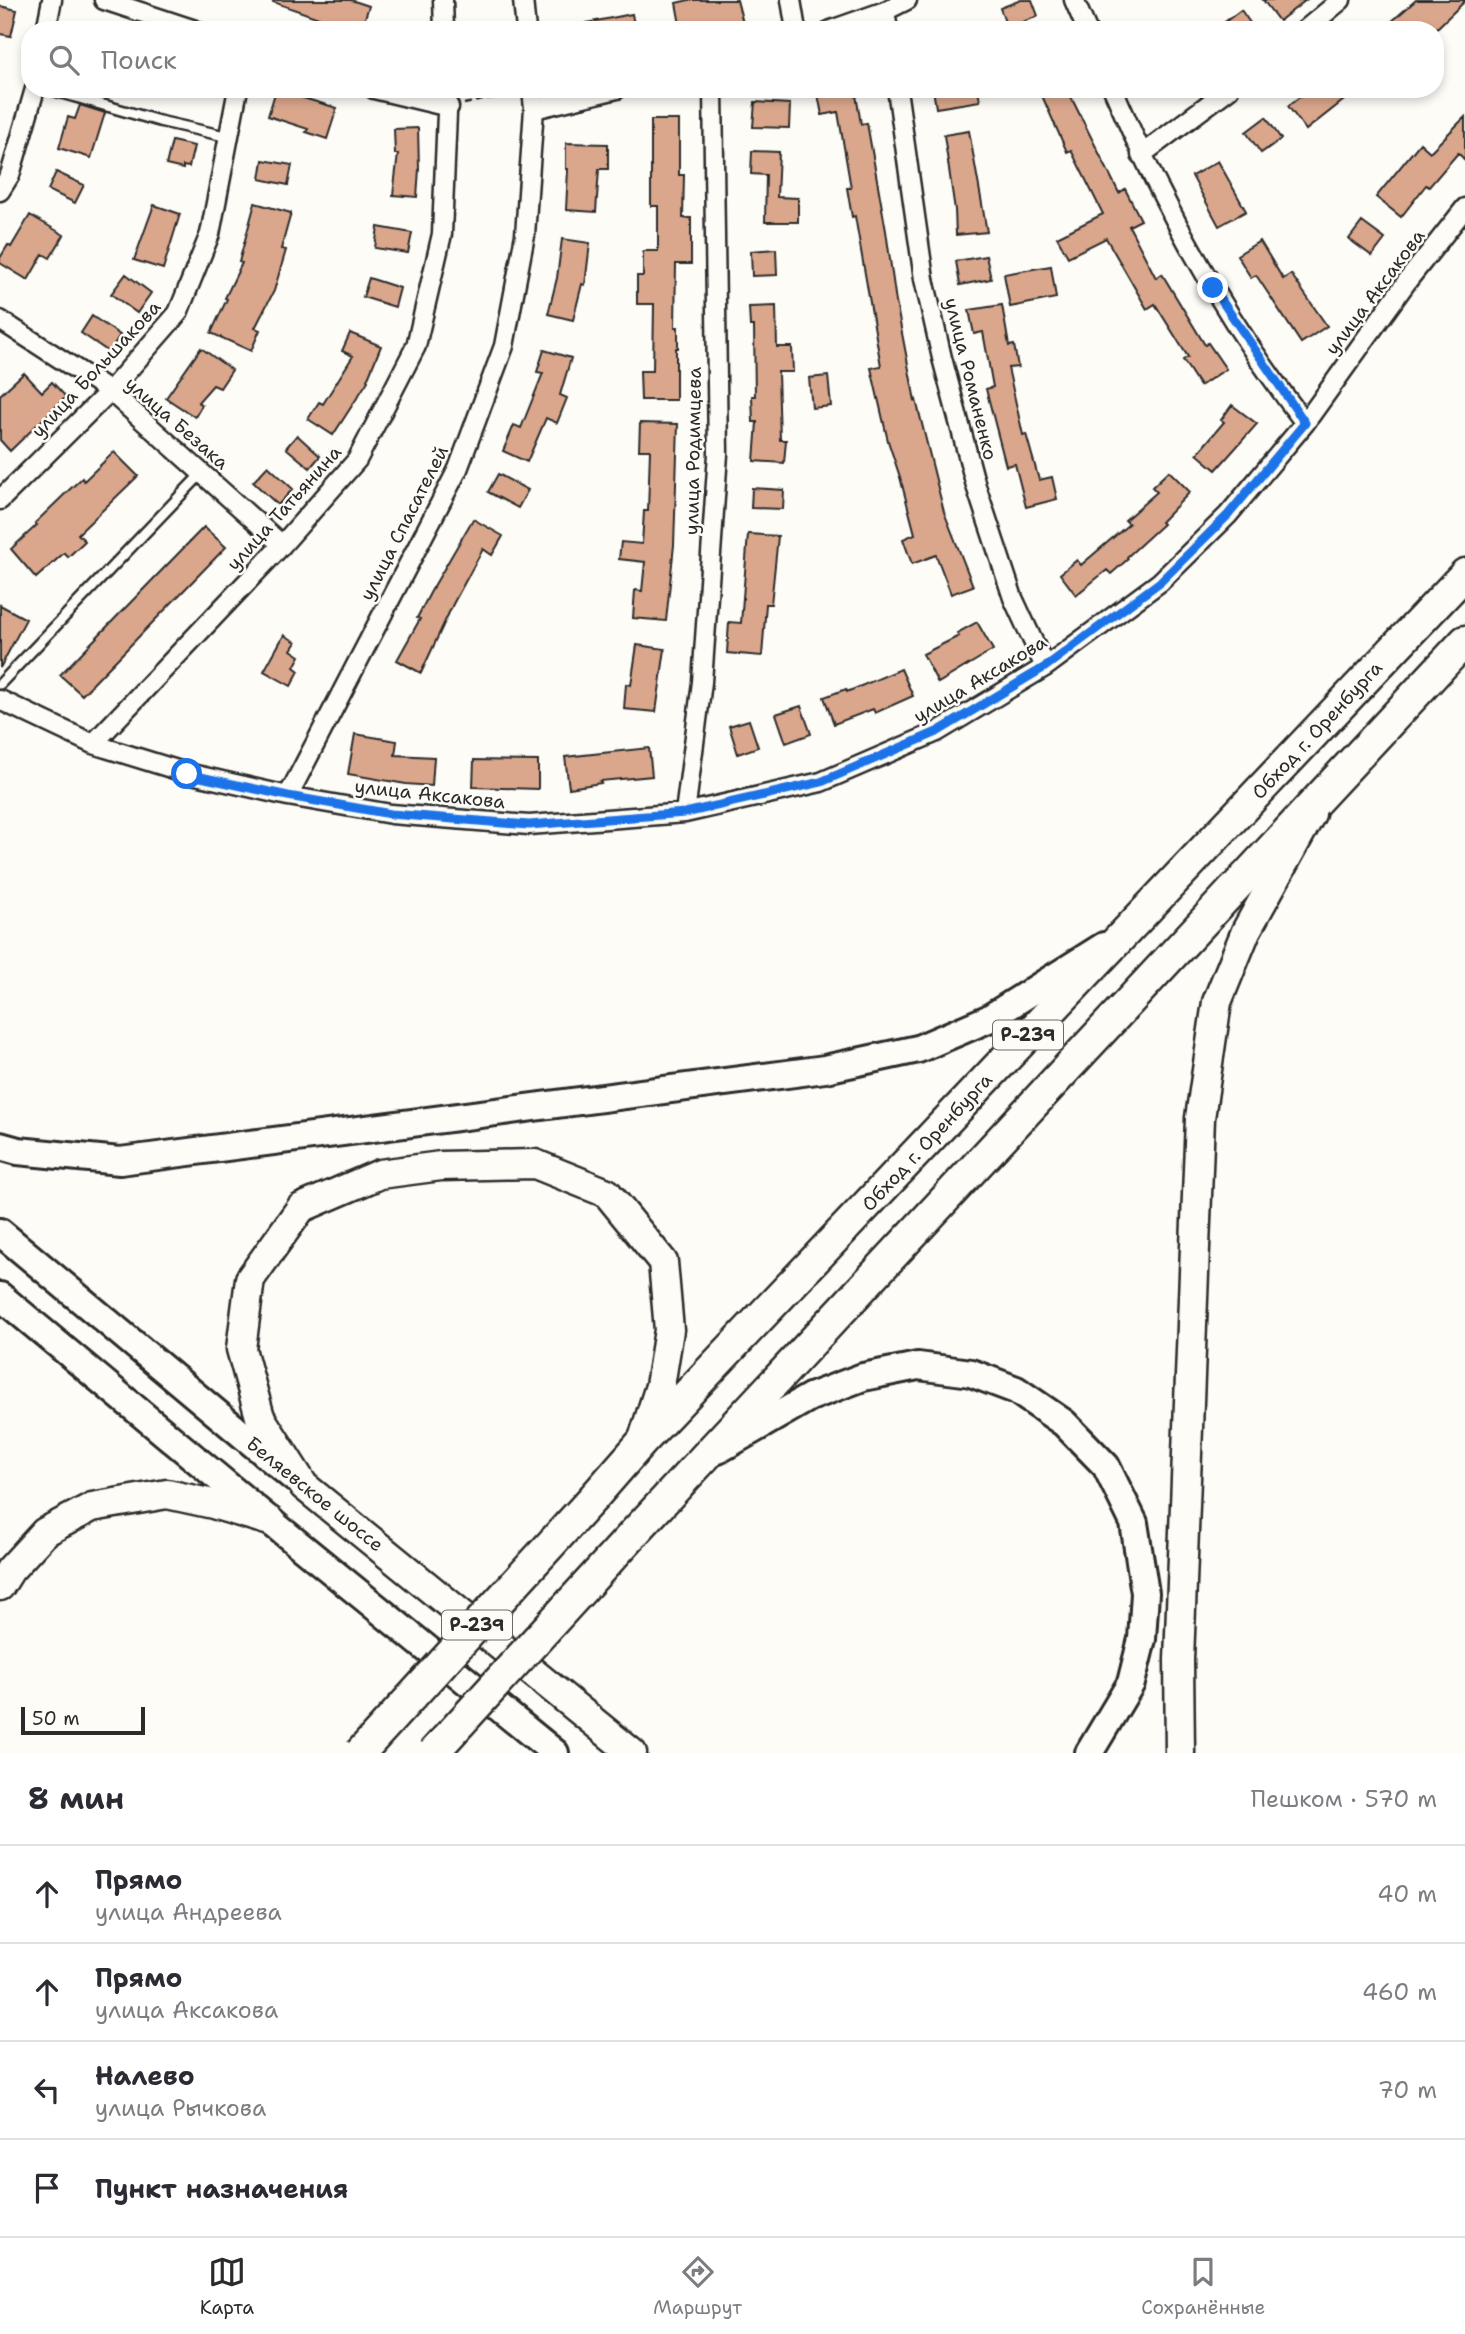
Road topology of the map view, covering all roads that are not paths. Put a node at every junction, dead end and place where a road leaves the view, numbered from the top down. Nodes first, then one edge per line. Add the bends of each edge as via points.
1 (52, 0) edge
2 (104, 0) edge
3 (443, 0) edge
4 (523, 0) edge
5 (791, 0) edge
6 (907, 0) edge
7 (1074, 0) edge
8 (1341, 0) edge
9 (885, 11) junction
10 (48, 21) edge
11 (168, 21) edge
12 (444, 21) edge
13 (525, 21) edge
14 (794, 21) edge
15 (857, 21) edge
16 (887, 21) edge
17 (1083, 21) edge
18 (1316, 21) edge
19 (32, 98) edge
20 (79, 98) edge
21 (236, 98) edge
22 (448, 98) edge
23 (533, 98) edge
24 (580, 98) edge
25 (713, 98) edge
26 (898, 98) edge
27 (1117, 98) edge
28 (1217, 98) edge
29 (534, 109) junction
30 (229, 137) junction
31 (1141, 155) junction
32 (0, 191) edge
33 (1465, 208) edge
34 (0, 320) edge
35 (110, 391) junction
36 (1305, 423) junction
37 (202, 473) junction
38 (0, 500) edge
39 (282, 545) junction
40 (1465, 575) edge
41 (1465, 641) edge
42 (1045, 667) junction
43 (0, 684) edge
44 (0, 700) edge
45 (93, 744) junction
46 (1324, 791) junction
47 (288, 796) junction
48 (685, 813) junction
49 (1126, 932) junction
50 (0, 1146) edge
51 (0, 1232) edge
52 (0, 1296) edge
53 (642, 1442) junction
54 (710, 1454) junction
55 (304, 1486) junction
56 (270, 1521) junction
57 (0, 1586) edge
58 (360, 1753) edge
59 (433, 1753) edge
60 (555, 1753) edge
61 (632, 1753) edge
62 (1089, 1753) edge
63 (1180, 1753) edge

1 - 10 street
2 - 11 street
3 - 12 street
4 - 13 street
5 - 14 street
6 - 9 street
7 - 17 street
8 - 18 street
9 - 15 street
9 - 16 street
19 - 32 street via 10,175
20 - 30 lane
21 - 30 street, улица Большакова
22 - 39 street, улица Татьянина via 442,234 416,346 357,460
23 - 29 street, улица Спасателей
24 - 29 street
25 - 48 street, улица Родимцева via 718,454 702,682
26 - 42 street, улица Романенко via 924,279 976,486 1013,598
27 - 31 street
28 - 31 street
29 - 47 street, улица Спасателей via 525,235 504,346 458,469
30 - 35 street, улица Большакова via 210,234 178,313
31 - 36 street via 1213,288
33 - 36 street, улица Аксакова
34 - 35 street, улица Безака
35 - 37 street, улица Безака
35 - 38 street, улица Большакова
36 - 42 street, улица Аксакова via 1228,515 1160,582
37 - 39 street, улица Безака
37 - 43 lane
39 - 45 street, улица Татьянина
40 - 49 highway, Обход г. Оренбурга / Р-239
41 - 46 highway, Р-239
42 - 48 street, улица Аксакова via 937,732 821,782
44 - 45 street, улица Аксакова
45 - 47 street, улица Аксакова via 187,774
46 - 54 highway, Р-239
46 - 63 main road via 1246,931 1217,1002 1200,1132 1179,1660
47 - 48 street, улица Аксакова via 391,814 529,825
49 - 50 main road via 988,1019 918,1049 824,1069 120,1161
49 - 53 highway, Обход г. Оренбурга / Р-239
51 - 55 main road, Беляевское шоссе
52 - 56 main road
53 - 55 main road via 660,1387 669,1330 663,1262 636,1226 607,1193 535,1164 429,1167 380,1174 301,1208 250,1279 241,1349 260,1418
53 - 58 highway, Обход г. Оренбурга / Р-239, bridge
54 - 59 highway, Р-239, bridge
54 - 62 main road via 810,1397 863,1377 918,1366 971,1373 1016,1390 1064,1423 1106,1466 1134,1523 1145,1593 1142,1639 1131,1683
55 - 61 main road, Беляевское шоссе
56 - 57 main road via 167,1494 92,1507 45,1532
56 - 60 main road

